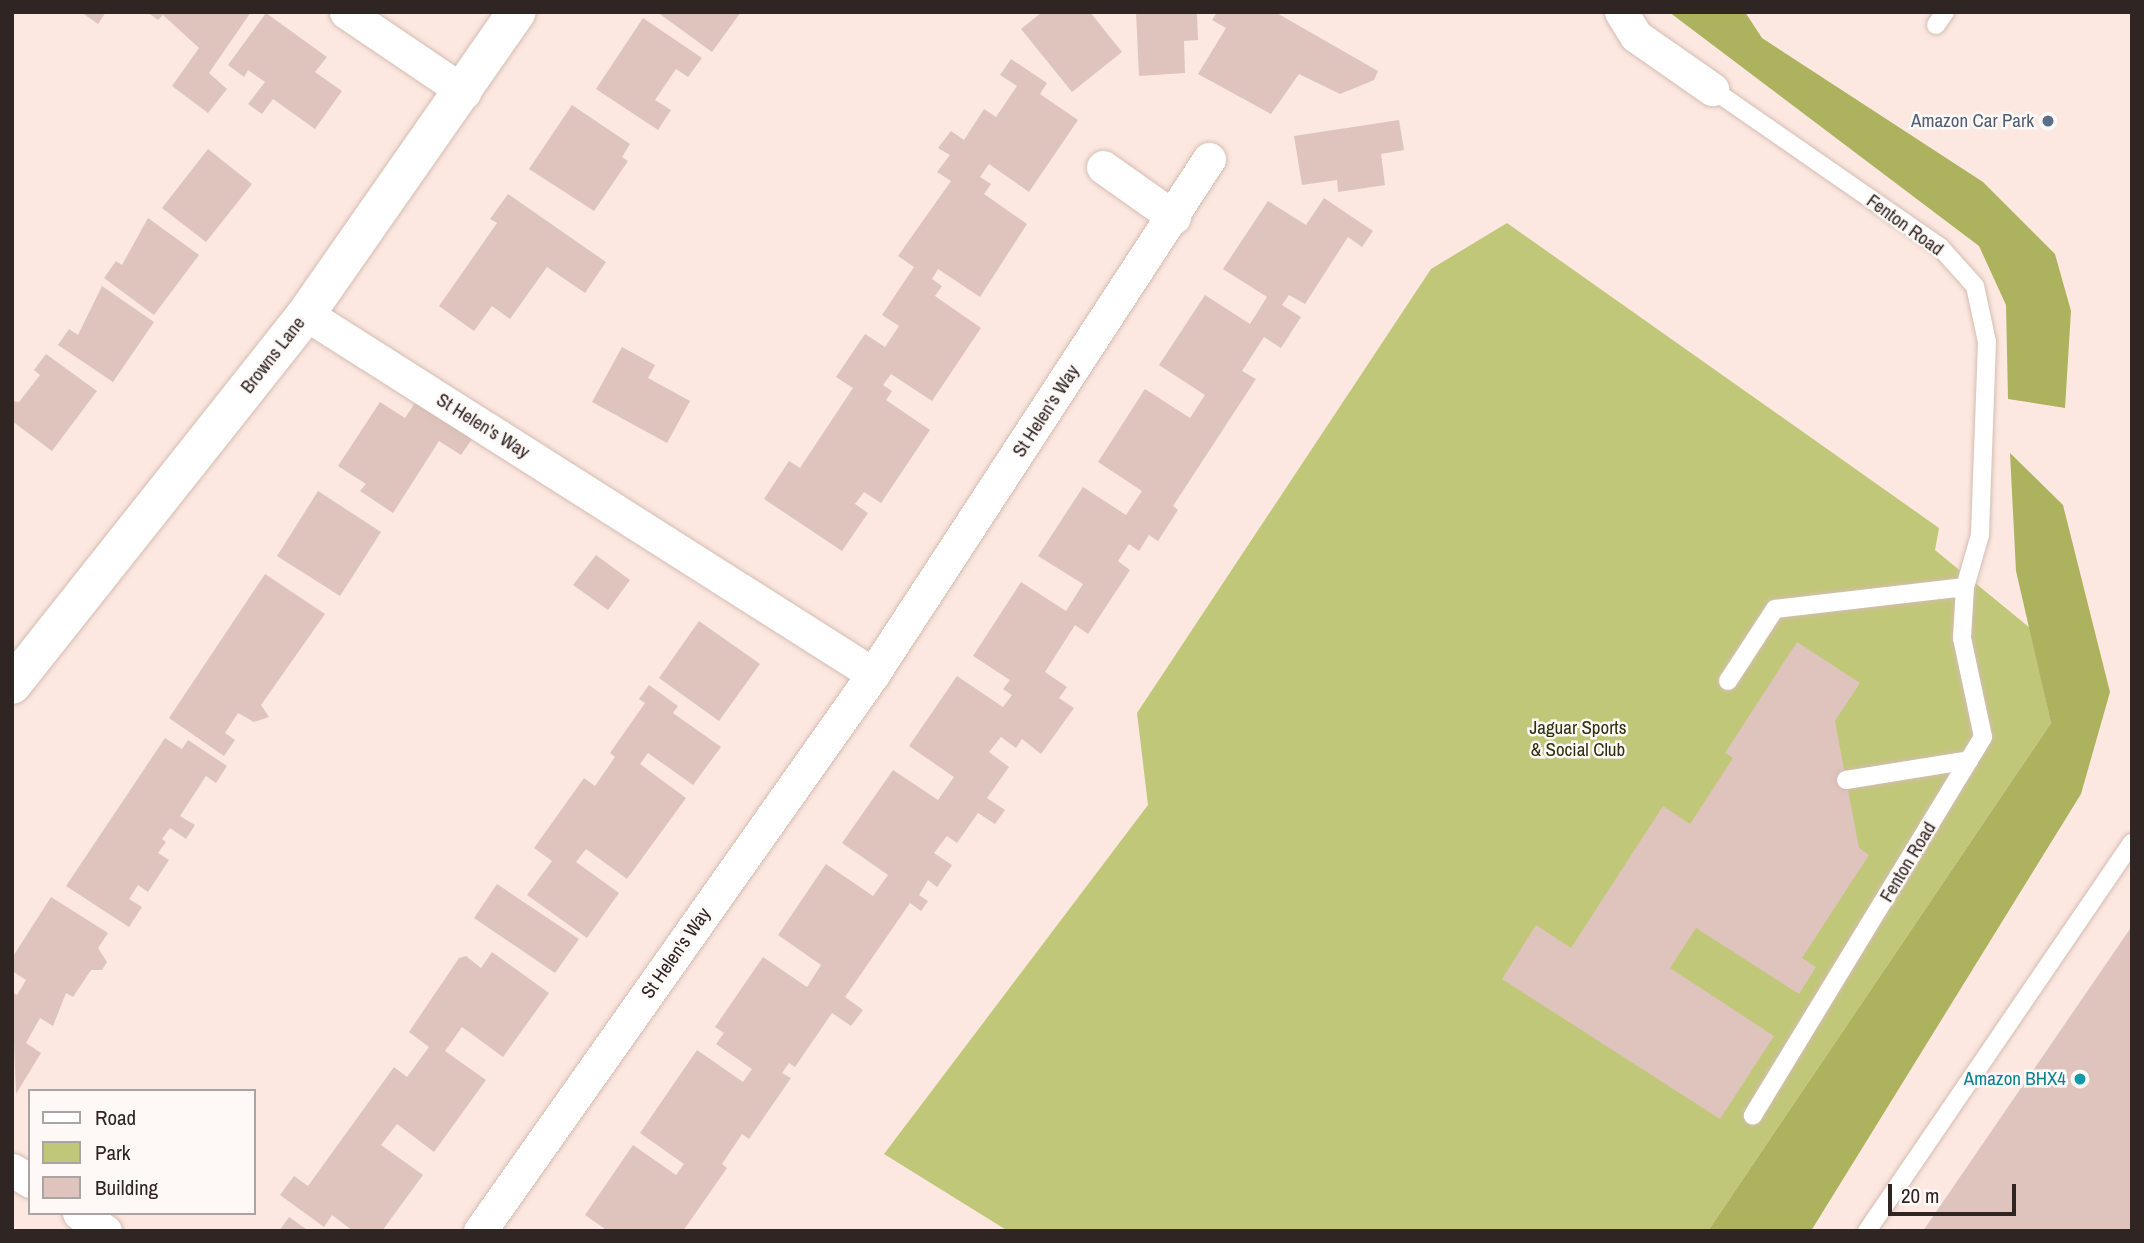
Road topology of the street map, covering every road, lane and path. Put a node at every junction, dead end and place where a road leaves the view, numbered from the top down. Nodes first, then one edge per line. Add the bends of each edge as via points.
1 (346, 12) edge
2 (517, 12) edge
3 (1621, 12) edge
4 (1712, 89) joint
5 (464, 92) junction
6 (1209, 159) dead end
7 (1103, 167) dead end
8 (1174, 217) junction
9 (306, 314) junction
10 (1965, 587) junction
11 (873, 674) junction
12 (1728, 681) dead end
13 (13, 684) edge
14 (1969, 760) junction
15 (1846, 780) dead end
16 (2132, 843) edge
17 (1753, 1116) dead end
18 (12, 1170) edge
19 (28, 1180) edge
20 (82, 1215) edge
21 (106, 1231) edge
22 (480, 1231) edge
23 (1867, 1231) edge

1 - 5 street
2 - 5 street, Browns Lane
3 - 4 street, Fenton Road via 1636,36
4 - 10 lane, Fenton Road via 1940,247 1975,286 1987,342 1988,414 1980,535
5 - 9 street, Browns Lane
6 - 8 street, St Helen's Way
7 - 8 street
8 - 11 street, St Helen's Way
9 - 11 street, St Helen's Way
9 - 13 street, Browns Lane
10 - 12 lane via 1775,609
10 - 14 lane, Fenton Road via 1962,638 1983,737
11 - 22 street, St Helen's Way
14 - 15 lane
14 - 17 lane, Fenton Road
16 - 23 lane
18 - 19 street
20 - 21 street

